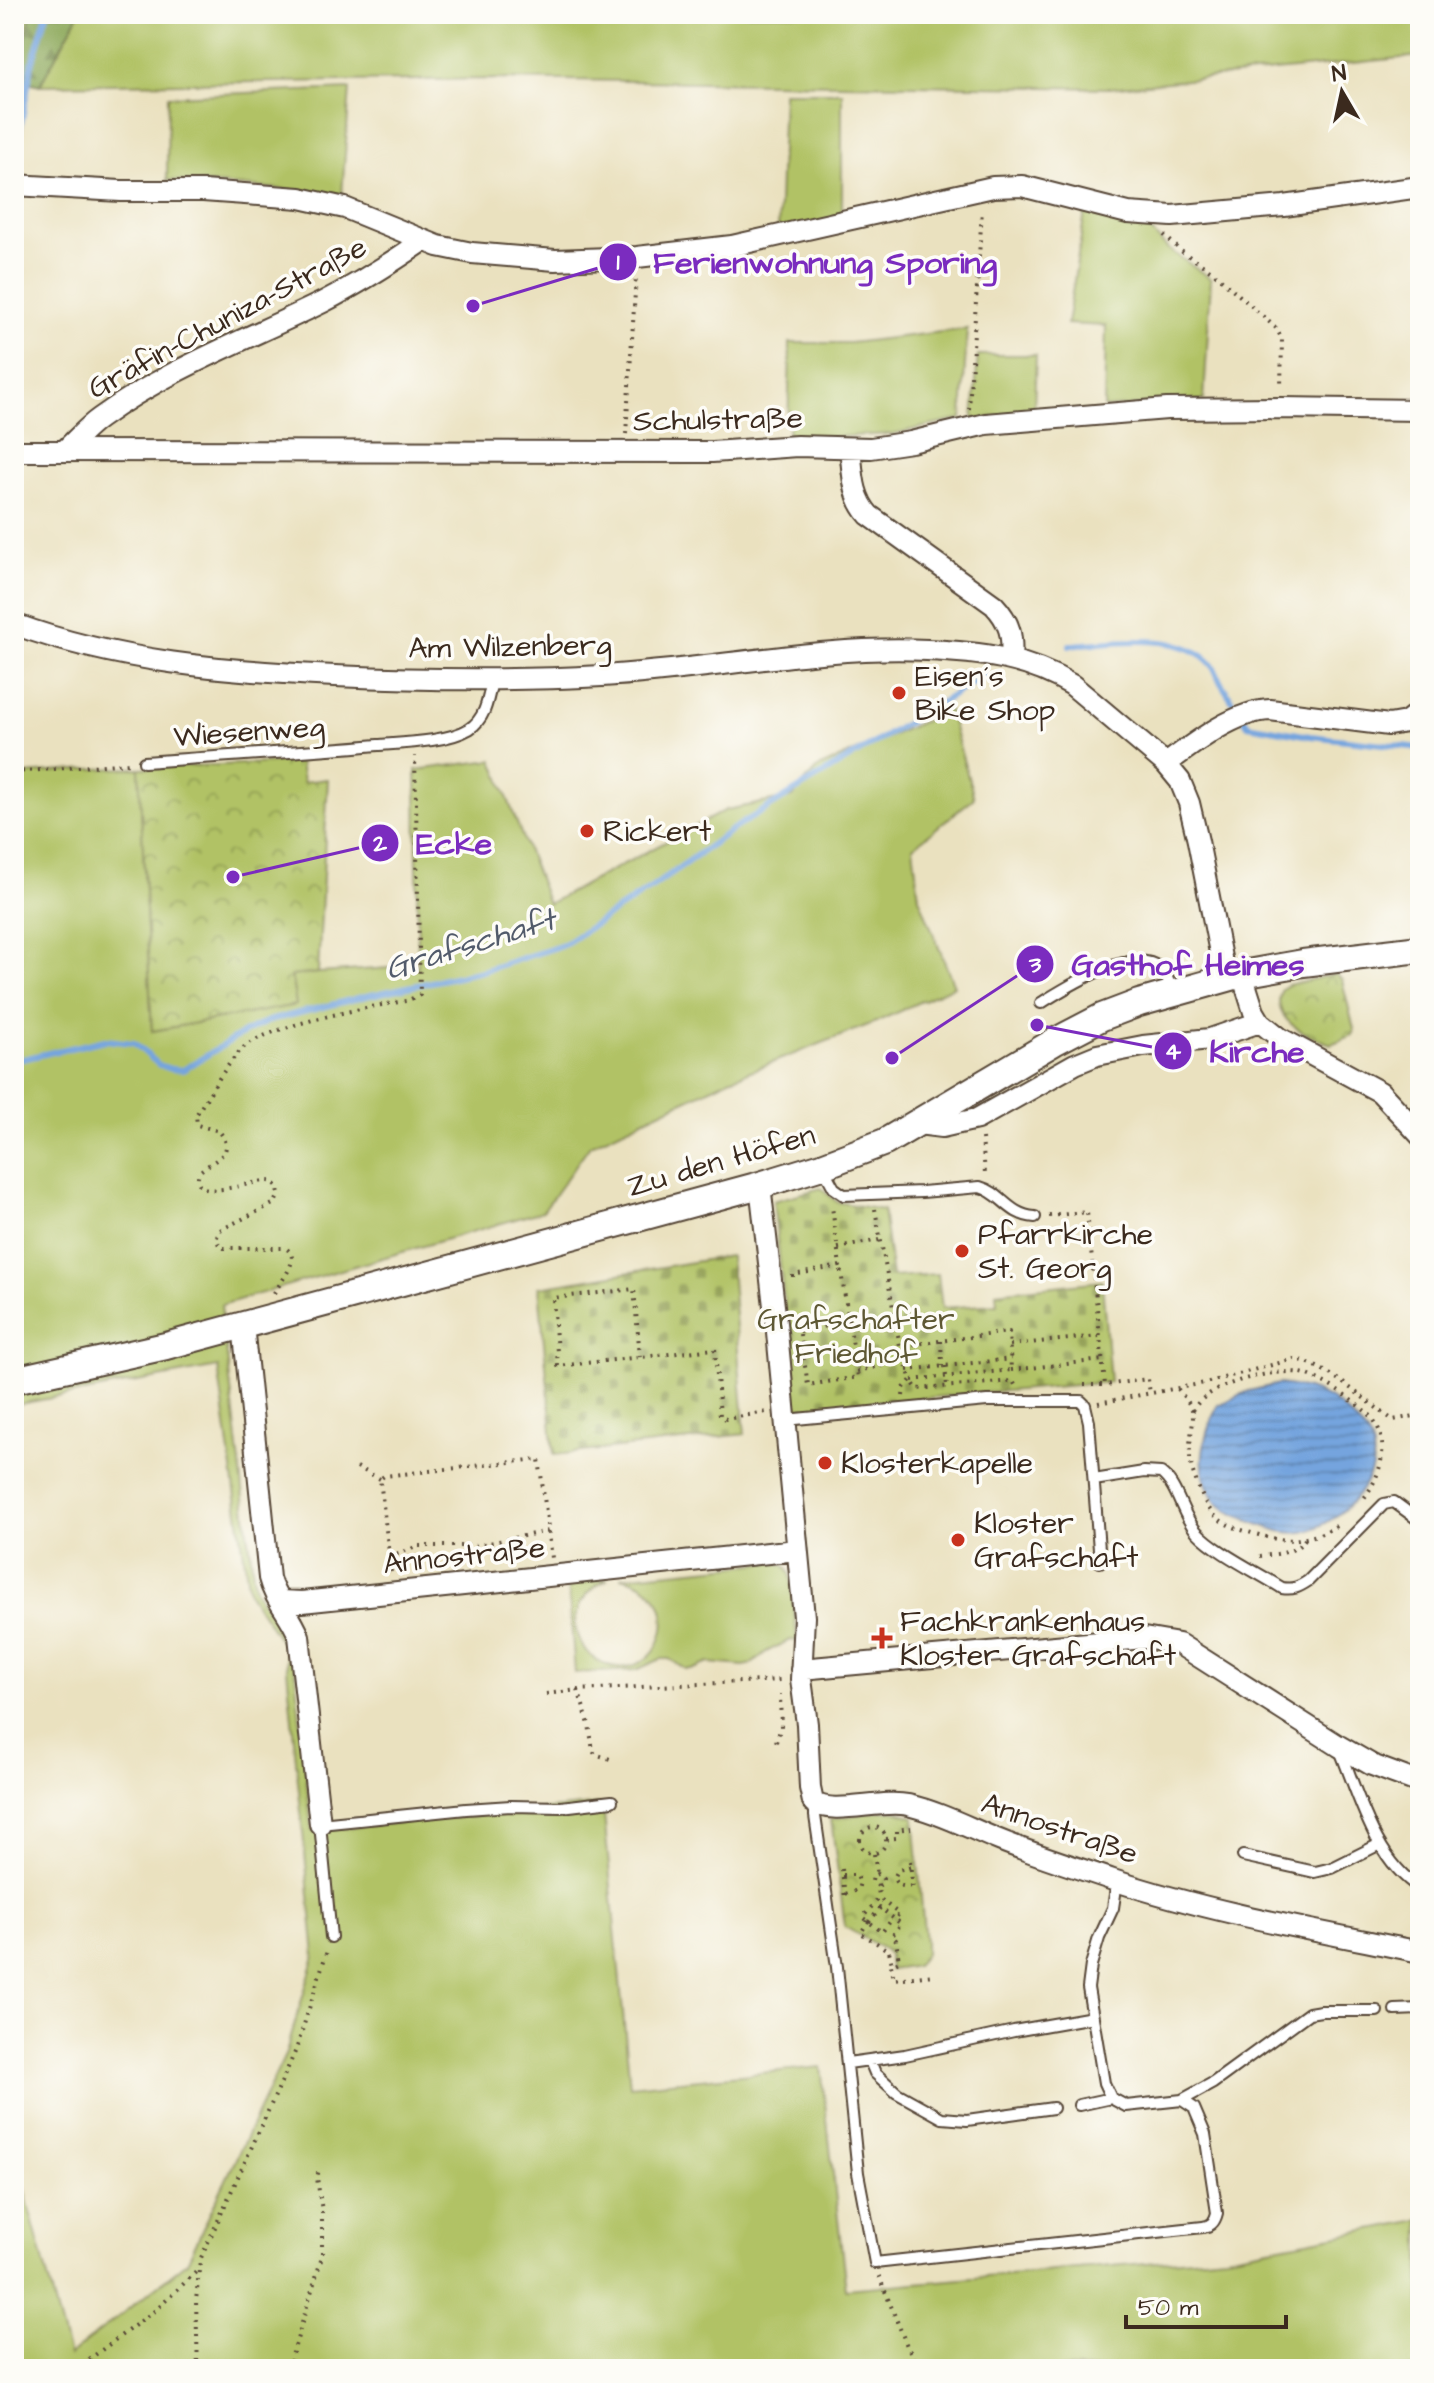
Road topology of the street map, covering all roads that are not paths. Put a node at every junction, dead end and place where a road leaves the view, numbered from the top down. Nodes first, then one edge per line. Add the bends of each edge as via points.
1 (14, 185) edge
2 (1420, 187) edge
3 (423, 241) junction
4 (1420, 410) edge
5 (850, 448) junction
6 (14, 451) edge
7 (64, 451) junction
8 (14, 624) edge
9 (1011, 660) junction
10 (492, 680) junction
11 (1420, 711) edge
12 (144, 762) road end
13 (1166, 764) junction
14 (1420, 949) edge
15 (1234, 976) junction
16 (1172, 993) junction
17 (1041, 1003) dead end
18 (1260, 1022) junction
19 (918, 1124) junction
20 (1420, 1135) edge
21 (825, 1173) junction
22 (760, 1185) junction
23 (1035, 1217) road end
24 (249, 1323) junction
25 (14, 1380) edge
26 (785, 1415) junction
27 (1094, 1480) junction
28 (1420, 1521) edge
29 (797, 1550) junction
30 (1100, 1562) dead end
31 (280, 1601) junction
32 (794, 1676) junction
33 (1339, 1746) junction
34 (1420, 1783) edge
35 (612, 1801) dead end
36 (815, 1804) junction
37 (320, 1824) junction
38 (1380, 1844) junction
39 (1243, 1856) dead end
40 (1117, 1881) junction
41 (1420, 1888) edge
42 (331, 1937) road end
43 (1420, 1952) edge
44 (1420, 2009) edge
45 (1395, 2010) dead end
46 (1377, 2011) dead end
47 (1093, 2017) junction
48 (870, 2061) junction
49 (848, 2063) junction
50 (1111, 2098) junction
51 (1182, 2100) junction
52 (1079, 2105) dead end
53 (1053, 2108) dead end

1 - 3 street, Gräfin-Chuniza-Straße via 300,198 345,208
2 - 3 street, Gräfin-Chuniza-Straße via 1172,216 1086,204 1031,188 993,187 763,241 637,257 533,259
3 - 7 street, Gräfin-Chuniza-Straße via 326,300 126,400
4 - 5 street, Schulstraße via 1153,410 1002,422 894,445
5 - 7 street, Schulstraße
5 - 9 street via 861,506 994,605 1009,624
6 - 7 street, Schulstraße
8 - 10 street, Am Wilzenberg via 121,655 193,666
9 - 10 street, Am Wilzenberg via 951,651 866,649 605,676
9 - 13 street, Am Wilzenberg via 1072,685
10 - 12 lane, Wiesenweg via 481,718 466,731 333,750
11 - 13 street via 1395,725 1255,712 1220,727
13 - 15 street, Am Wilzenberg via 1189,803
14 - 15 street, Zu den Höfen
15 - 16 street, Zu den Höfen
15 - 18 street, Am Wilzenberg
16 - 17 lane via 1162,969 1140,961 1104,969
16 - 19 street, Zu den Höfen via 1090,1023
18 - 19 street via 1210,1039 1097,1055 977,1119 942,1127
18 - 20 street via 1380,1092
19 - 21 street, Zu den Höfen
21 - 22 street, Zu den Höfen
21 - 23 lane via 844,1195 986,1188 1016,1212
22 - 24 street, Zu den Höfen
22 - 26 street
24 - 25 street, Zu den Höfen
24 - 31 street via 268,1571
26 - 27 lane via 1076,1399 1085,1405 1089,1422
26 - 29 street
27 - 28 lane via 1161,1473 1198,1532 1282,1588 1295,1589 1318,1571 1384,1504 1394,1502
27 - 30 lane
29 - 31 street, Annostraße
29 - 32 street via 804,1617
31 - 37 street via 299,1636
32 - 33 street via 1160,1639 1179,1644
32 - 36 street via 807,1724
33 - 34 street
33 - 38 lane
35 - 37 lane
36 - 40 street, Annostraße via 906,1804
36 - 49 lane
37 - 42 lane
38 - 39 lane via 1315,1872
38 - 41 lane via 1396,1868
40 - 43 street, Annostraße via 1229,1912
40 - 47 lane via 1113,1908 1091,1965
44 - 45 lane
46 - 51 lane via 1309,2013
47 - 48 lane
47 - 50 lane
48 - 49 lane
48 - 53 lane via 897,2093 942,2118 967,2120
49 - 51 lane via 858,2173 875,2263 1208,2226 1217,2213 1205,2134 1194,2108
50 - 51 lane via 1134,2106
50 - 52 lane

